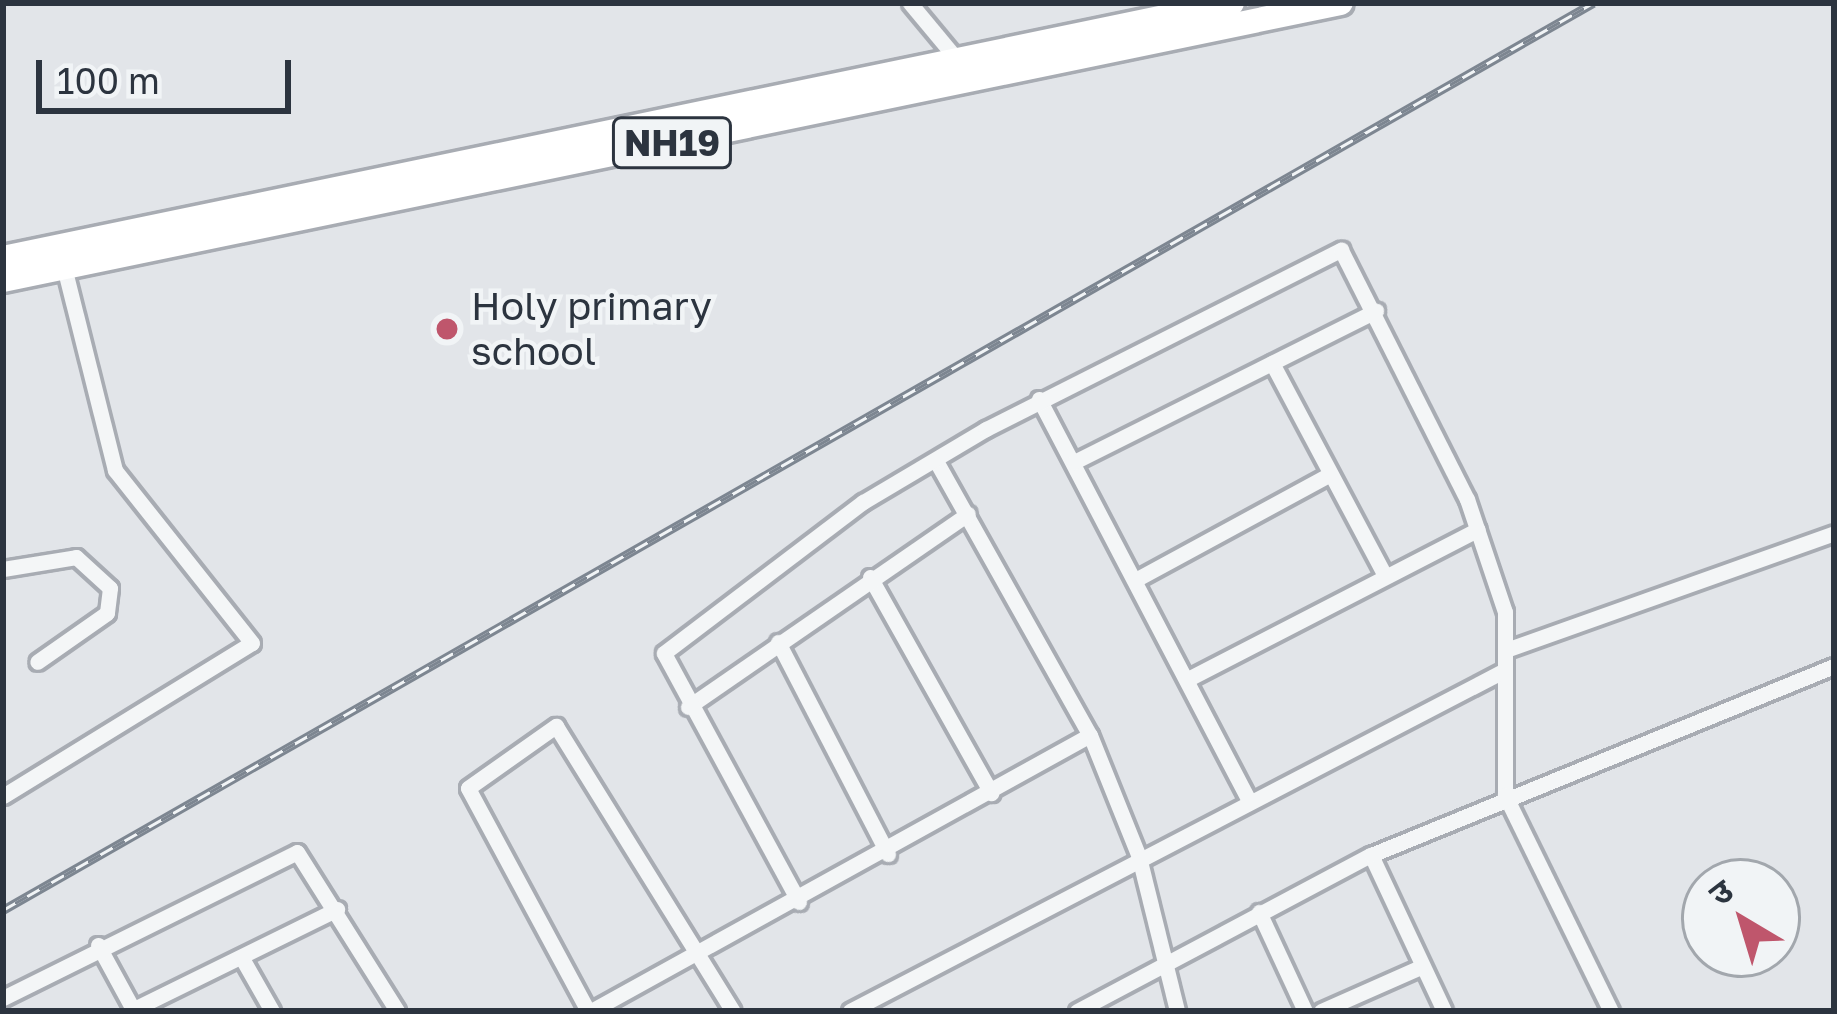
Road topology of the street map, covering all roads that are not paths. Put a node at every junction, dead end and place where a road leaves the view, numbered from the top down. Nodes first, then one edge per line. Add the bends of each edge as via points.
1 (910, 3) edge
2 (1232, 3) edge
3 (1340, 3) edge
4 (962, 66) junction
5 (3, 258) edge
6 (64, 267) junction
7 (3, 280) edge
8 (1376, 311) junction
9 (1272, 363) junction
10 (1039, 399) junction
11 (936, 461) junction
12 (1074, 462) junction
13 (1324, 477) junction
14 (968, 514) junction
15 (1478, 529) junction
16 (1834, 532) edge
17 (3, 569) edge
18 (1384, 574) junction
19 (870, 577) junction
20 (1137, 579) junction
21 (778, 642) junction
22 (1506, 650) junction
23 (37, 662) dead end
24 (1834, 666) edge
25 (1504, 670) junction
26 (1188, 679) junction
27 (688, 707) junction
28 (1090, 735) junction
29 (991, 794) junction
30 (1505, 795) junction
31 (3, 796) edge
32 (1249, 801) junction
33 (888, 854) junction
34 (1371, 855) junction
35 (1139, 856) junction
36 (799, 902) junction
37 (338, 909) junction
38 (1259, 912) junction
39 (98, 945) junction
40 (698, 955) junction
41 (243, 960) junction
42 (1423, 966) junction
43 (1158, 968) junction
44 (3, 998) edge
45 (1086, 1009) edge
46 (132, 1010) edge
47 (272, 1011) edge
48 (397, 1011) edge
49 (589, 1011) edge
50 (733, 1011) edge
51 (850, 1011) edge
52 (1177, 1011) edge
53 (1305, 1011) edge
54 (1321, 1011) edge
55 (1444, 1011) edge
56 (1612, 1011) edge

1 - 4 street
2 - 4 highway, NH19
3 - 6 highway, NH19
4 - 5 highway, NH19
6 - 7 highway, NH19
6 - 31 street via 116,470 252,643
8 - 9 street
8 - 10 street via 1334,250
8 - 15 street
9 - 12 street
9 - 13 street
10 - 11 street
10 - 12 street
11 - 14 street
11 - 27 street via 671,644 662,660
12 - 20 street
13 - 18 street
13 - 20 street
14 - 19 street
14 - 28 street
15 - 18 street
15 - 22 street
16 - 22 street
17 - 23 street via 76,557 110,588 107,613
18 - 26 street
19 - 21 street
19 - 29 street
20 - 26 street
21 - 27 street
21 - 33 street
22 - 25 street
24 - 30 street
25 - 30 street
25 - 32 street
26 - 32 street
27 - 36 street
28 - 29 street
28 - 35 street
29 - 33 street
30 - 34 street
30 - 56 street
32 - 35 street
33 - 36 street
34 - 38 street
34 - 42 street
35 - 43 street
35 - 51 street
36 - 40 street
37 - 39 street via 305,857 286,852
37 - 41 street
37 - 48 street
38 - 43 street
38 - 53 street
39 - 44 street
39 - 46 street
40 - 49 street
40 - 49 street via 571,734 547,730 468,788
40 - 50 street
41 - 46 street
41 - 47 street
42 - 54 street
42 - 55 street
43 - 45 street
43 - 52 street

